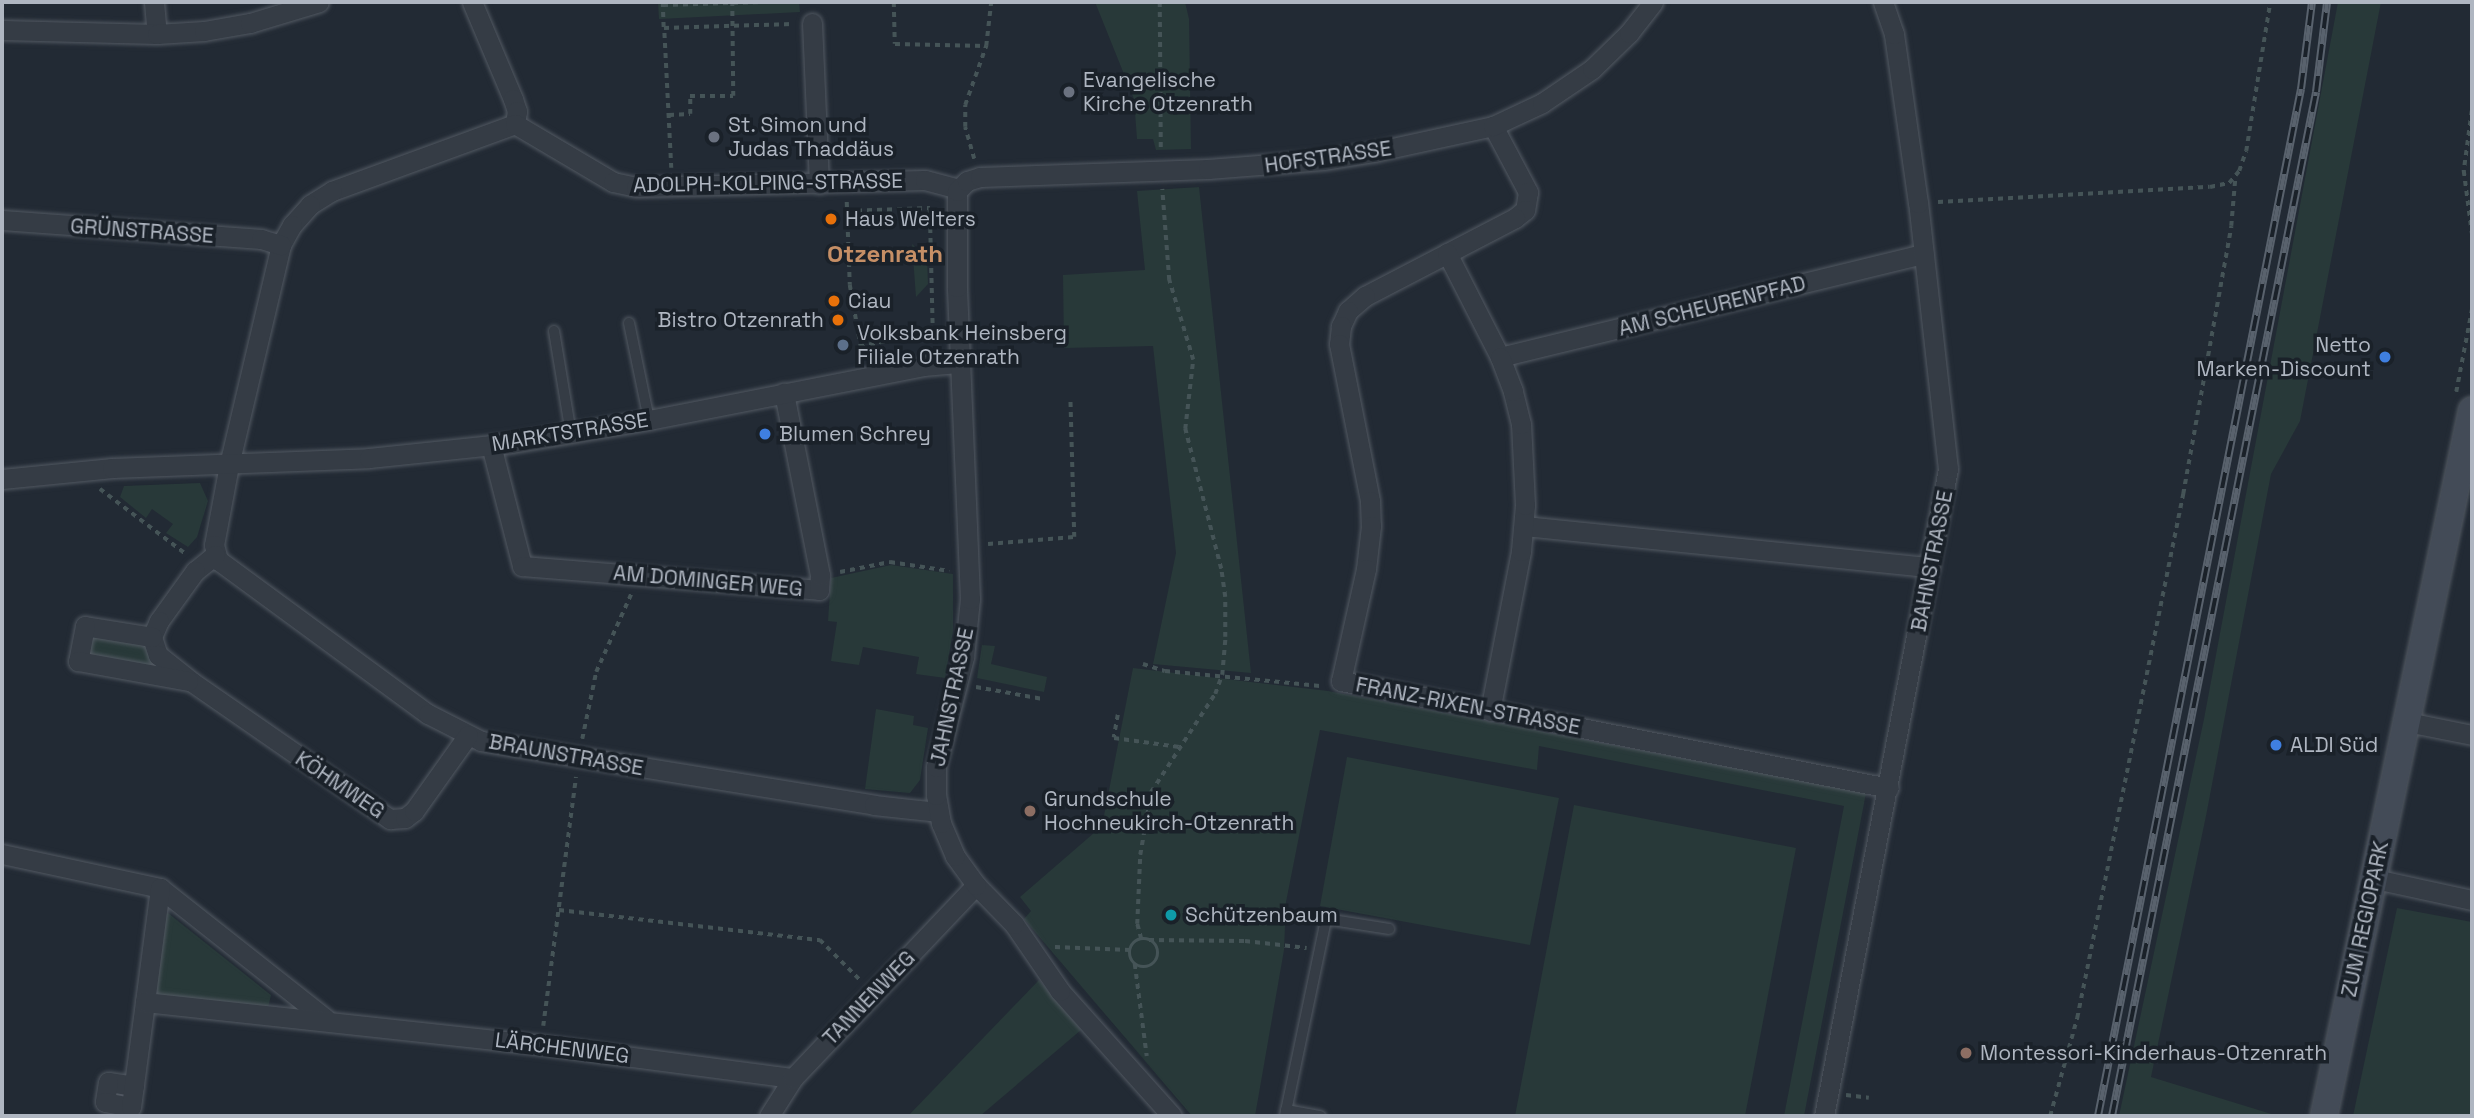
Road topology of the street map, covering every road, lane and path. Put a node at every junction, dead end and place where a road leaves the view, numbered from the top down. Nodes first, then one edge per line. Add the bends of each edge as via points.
1 (154, 2) edge
2 (319, 2) edge
3 (472, 2) edge
4 (732, 2) edge
5 (767, 2) edge
6 (894, 2) edge
7 (991, 2) edge
8 (1160, 2) edge
9 (1653, 2) edge
10 (1883, 2) edge
11 (2270, 2) edge
12 (663, 3) edge
13 (812, 23) joint
14 (732, 26) junction
15 (664, 28) junction
16 (2, 30) edge
17 (157, 34) junction
18 (986, 46) junction
19 (2472, 111) edge
20 (668, 115) junction
21 (515, 124) junction
22 (1493, 126) junction
23 (1160, 171) junction
24 (980, 177) junction
25 (2235, 179) junction
26 (846, 183) junction
27 (819, 184) junction
28 (672, 189) junction
29 (958, 189) junction
30 (1918, 203) junction
31 (847, 211) junction
32 (2, 220) edge
33 (2472, 233) edge
34 (281, 244) junction
35 (1447, 253) junction
36 (1924, 254) junction
37 (856, 284) dead end
38 (850, 285) junction
39 (629, 323) dead end
40 (554, 331) dead end
41 (861, 347) junction
42 (1500, 357) junction
43 (960, 363) junction
44 (867, 377) junction
45 (784, 393) junction
46 (1070, 398) dead end
47 (2472, 410) edge
48 (649, 420) junction
49 (571, 434) junction
50 (491, 445) junction
51 (229, 465) junction
52 (77, 471) junction
53 (2, 479) edge
54 (1524, 526) junction
55 (968, 545) junction
56 (215, 555) junction
57 (1930, 567) junction
58 (970, 573) junction
59 (820, 575) junction
60 (638, 576) junction
61 (152, 637) junction
62 (1143, 664) dead end
63 (1222, 675) junction
64 (1340, 681) junction
65 (192, 682) junction
66 (958, 683) junction
67 (1043, 699) dead end
68 (1490, 711) junction
69 (1118, 715) dead end
70 (2407, 722) junction
71 (468, 735) junction
72 (2472, 735) edge
73 (1179, 747) junction
74 (579, 758) junction
75 (1889, 788) junction
76 (938, 812) junction
77 (2, 854) edge
78 (2375, 879) junction
79 (976, 885) junction
80 (160, 888) junction
81 (2472, 900) edge
82 (559, 911) junction
83 (1389, 929) dead end
84 (1141, 939) junction
85 (1149, 940) junction
86 (1027, 944) junction
87 (1130, 950) junction
88 (1319, 950) junction
89 (1135, 964) junction
90 (873, 993) junction
91 (145, 1002) junction
92 (330, 1021) junction
93 (541, 1045) junction
94 (793, 1078) junction
95 (134, 1086) dead end
96 (1151, 1093) junction
97 (1286, 1113) edge
98 (769, 1116) edge
99 (1171, 1116) edge
100 (1320, 1116) edge
101 (1824, 1116) edge
102 (2050, 1116) edge
103 (2324, 1116) edge

1 - 17 street
2 - 17 street via 238,26
3 - 21 street via 513,99
4 - 5 path
4 - 12 path
4 - 14 path
6 - 18 path via 895,44
7 - 18 path
8 - 23 path
9 - 22 street, HOFSTRASSE via 1592,69 1548,100
10 - 30 street, BAHNSTRASSE via 1894,34
11 - 25 path via 2246,151
12 - 15 path
13 - 14 path
13 - 27 street
14 - 15 path
14 - 20 path via 733,96 690,96 690,114
15 - 20 path
16 - 17 street
18 - 24 path via 965,112 968,142
19 - 33 path via 2464,171
20 - 28 path
21 - 28 street, ADOLPH-KOLPING-STRASSE via 613,182
21 - 34 street via 332,191 304,210
22 - 23 street, HOFSTRASSE via 1347,157
22 - 35 street, FRANZ-RIXEN-STRASSE via 1525,185 1527,206 1519,216
23 - 24 street, HOFSTRASSE
23 - 63 path via 1166,264 1194,360 1186,408 1188,449 1224,584
24 - 29 street, HOFSTRASSE
25 - 30 path via 2210,187
25 - 102 path via 2231,226 2183,494 2077,1018
26 - 27 street, ADOLPH-KOLPING-STRASSE
26 - 29 street, ADOLPH-KOLPING-STRASSE via 930,180
26 - 31 path
27 - 28 street, ADOLPH-KOLPING-STRASSE
29 - 43 street
30 - 36 street, BAHNSTRASSE
31 - 38 path
31 - 41 path via 930,208 933,331
32 - 34 street, GRÜNSTRASSE
34 - 51 street
35 - 42 street
35 - 64 street, FRANZ-RIXEN-STRASSE via 1361,298 1340,330 1370,501 1366,569
36 - 42 street, AM SCHEURENPFAD
36 - 57 street, BAHNSTRASSE via 1948,457
37 - 38 path
38 - 41 path
39 - 48 lane
40 - 49 lane
41 - 44 path
42 - 54 street via 1523,439
43 - 44 street, MARKTSTRASSE
43 - 55 street, JAHNSTRASSE
44 - 45 street, MARKTSTRASSE
45 - 48 street, MARKTSTRASSE
45 - 59 street, AM DOMINGER WEG
46 - 55 path via 1074,537
47 - 70 street, ZUM REGIOPARK
48 - 49 street, MARKTSTRASSE
49 - 50 street, MARKTSTRASSE
50 - 51 street, MARKTSTRASSE via 369,458
50 - 60 street, AM DOMINGER WEG via 522,566
51 - 52 street, MARKTSTRASSE
51 - 56 street
52 - 53 street, MARKTSTRASSE
52 - 56 path via 191,558
54 - 57 street
54 - 68 street
55 - 58 street, JAHNSTRASSE
56 - 61 street via 195,571
56 - 71 street, BRAUNSTRASSE via 422,709
57 - 75 street, BAHNSTRASSE
58 - 59 path via 890,562
58 - 66 street, JAHNSTRASSE via 967,643
59 - 60 street, AM DOMINGER WEG via 819,590
60 - 74 path via 596,672
61 - 65 street, KÖHMWEG via 158,654
61 - 65 street, KÖHMWEG via 85,626 78,661
62 - 63 path via 1165,671
63 - 64 path via 1327,687
63 - 73 path via 1210,703
64 - 68 street, FRANZ-RIXEN-STRASSE
65 - 71 street, KÖHMWEG via 390,819 411,815
66 - 67 path
66 - 76 street, JAHNSTRASSE via 937,757
68 - 75 street, FRANZ-RIXEN-STRASSE
69 - 73 path via 1114,738
70 - 72 street
70 - 78 street, ZUM REGIOPARK
71 - 74 street, BRAUNSTRASSE via 494,744
73 - 84 path via 1153,785 1143,822 1138,890
74 - 76 street, BRAUNSTRASSE
74 - 82 path
75 - 101 street, BAHNSTRASSE
76 - 79 street, JAHNSTRASSE via 949,845
77 - 80 street
78 - 81 street
78 - 103 street, ZUM REGIOPARK
79 - 86 street, JAHNSTRASSE
79 - 90 street, TANNENWEG
80 - 91 street
80 - 92 street
82 - 90 path via 820,940
82 - 93 path
83 - 88 lane via 1326,919
84 - 85 path
84 - 87 path
85 - 88 path via 1245,941
85 - 89 path via 1156,946 1156,960 1148,966
86 - 87 path
86 - 96 street, JAHNSTRASSE via 1060,990
87 - 89 path
88 - 97 lane
89 - 96 path
90 - 94 street, TANNENWEG
91 - 92 street, LÄRCHENWEG
91 - 95 street
92 - 93 street, LÄRCHENWEG
93 - 94 street, LÄRCHENWEG
94 - 98 street, TANNENWEG
96 - 99 street, JAHNSTRASSE
97 - 100 lane

